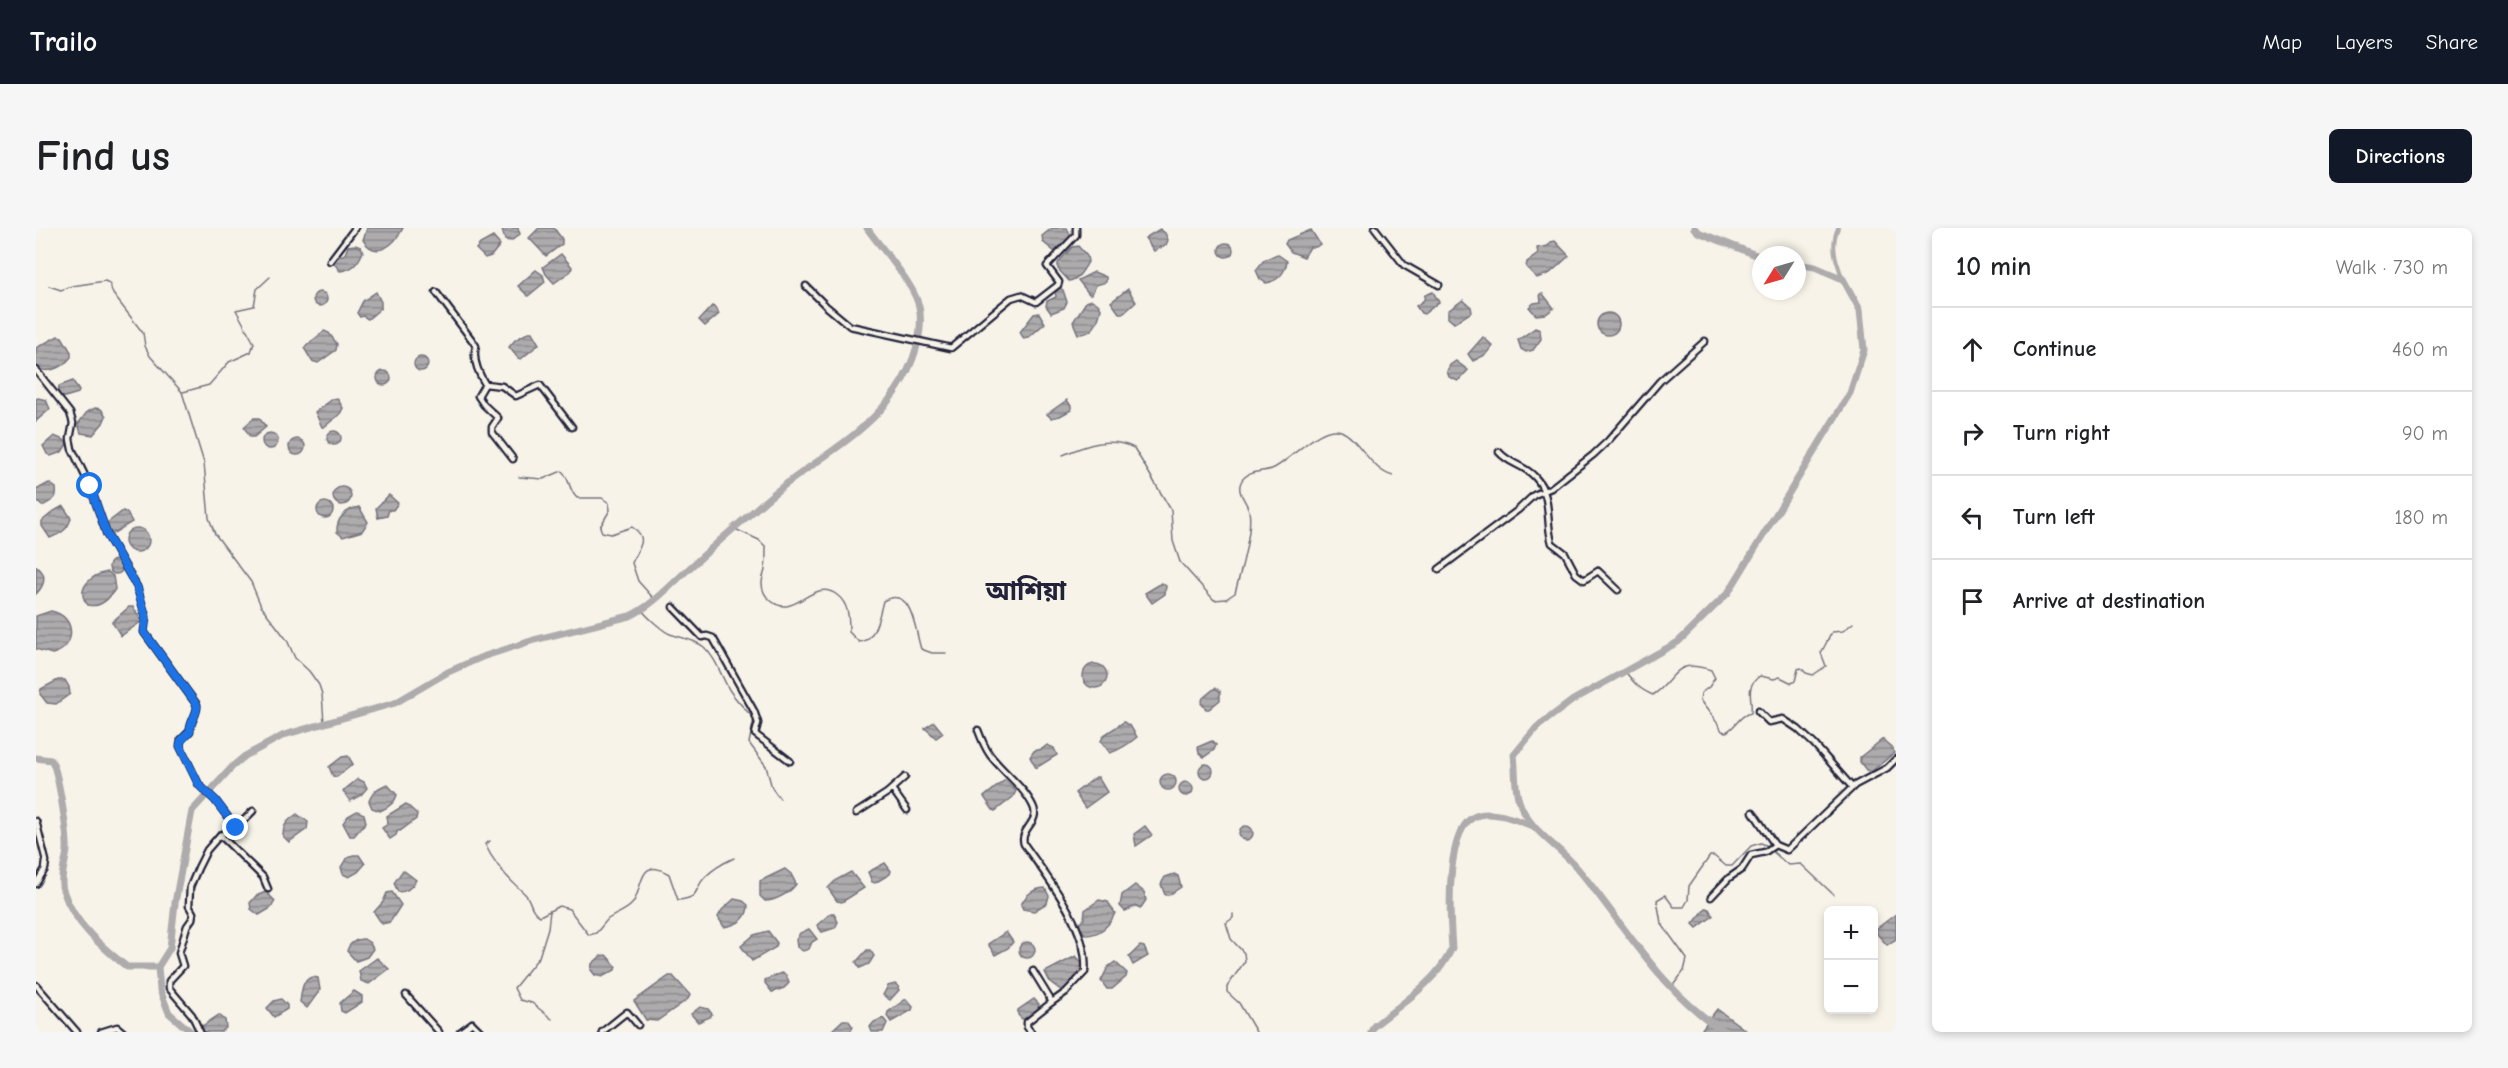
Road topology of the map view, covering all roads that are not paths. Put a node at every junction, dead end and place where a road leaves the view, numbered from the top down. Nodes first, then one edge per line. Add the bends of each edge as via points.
1 (355, 228) edge
2 (1076, 228) edge
3 (1375, 228) edge
4 (330, 261) dead end
5 (1438, 285) dead end
6 (806, 286) dead end
7 (436, 292) dead end
8 (1705, 341) dead end
9 (36, 370) edge
10 (485, 384) junction
11 (572, 428) dead end
12 (1499, 452) dead end
13 (513, 459) dead end
14 (1544, 491) junction
15 (1439, 569) dead end
16 (1618, 590) dead end
17 (673, 607) dead end
18 (1758, 711) dead end
19 (978, 730) dead end
20 (1896, 759) edge
21 (790, 761) dead end
22 (905, 777) dead end
23 (1852, 787) junction
24 (892, 789) junction
25 (907, 810) dead end
26 (253, 812) dead end
27 (1753, 812) dead end
28 (856, 813) dead end
29 (36, 821) edge
30 (236, 828) junction
31 (220, 834) junction
32 (1775, 844) junction
33 (36, 884) edge
34 (268, 889) dead end
35 (1712, 897) dead end
36 (1033, 971) dead end
37 (36, 985) edge
38 (406, 994) dead end
39 (1052, 1002) junction
40 (638, 1025) dead end
41 (77, 1032) edge
42 (101, 1032) edge
43 (123, 1032) edge
44 (200, 1032) edge
45 (439, 1032) edge
46 (460, 1032) edge
47 (480, 1032) edge
48 (602, 1032) edge
49 (1031, 1032) edge

1 - 4 street
2 - 6 street via 1076,235 1047,266 1058,285 1040,301 1021,295 1011,298 956,347 850,326
3 - 5 street via 1404,265
7 - 10 street via 476,346 477,371
8 - 14 street via 1660,381 1608,441
9 - 30 street via 70,414 72,449 107,535 137,587 146,617 144,632 197,705 190,731 180,746 199,785
10 - 11 street via 502,386 516,396 540,386
10 - 13 street via 478,396 498,418 492,432
12 - 14 street via 1505,460 1535,476
14 - 15 street
14 - 16 street via 1554,547 1565,554 1581,579 1598,571
17 - 21 street via 702,638 713,638 754,711 758,723 755,734
18 - 23 street via 1769,722 1783,719 1798,729
19 - 39 street via 988,753 1034,808 1035,820 1023,834 1024,844 1082,940 1084,972
20 - 23 street
22 - 24 street
23 - 32 street via 1787,850
24 - 25 street
24 - 28 street
26 - 30 street
27 - 32 street
29 - 33 street via 46,861
30 - 31 street
31 - 34 street via 263,877
31 - 44 street via 207,850 190,887 189,906 193,914 179,953 183,966 169,981 172,994 192,1015
32 - 35 street via 1767,851 1751,855
36 - 39 street
37 - 41 street
38 - 45 street
39 - 49 street via 1027,1023
40 - 48 street via 627,1012
42 - 43 street via 117,1027
46 - 47 street via 472,1023

